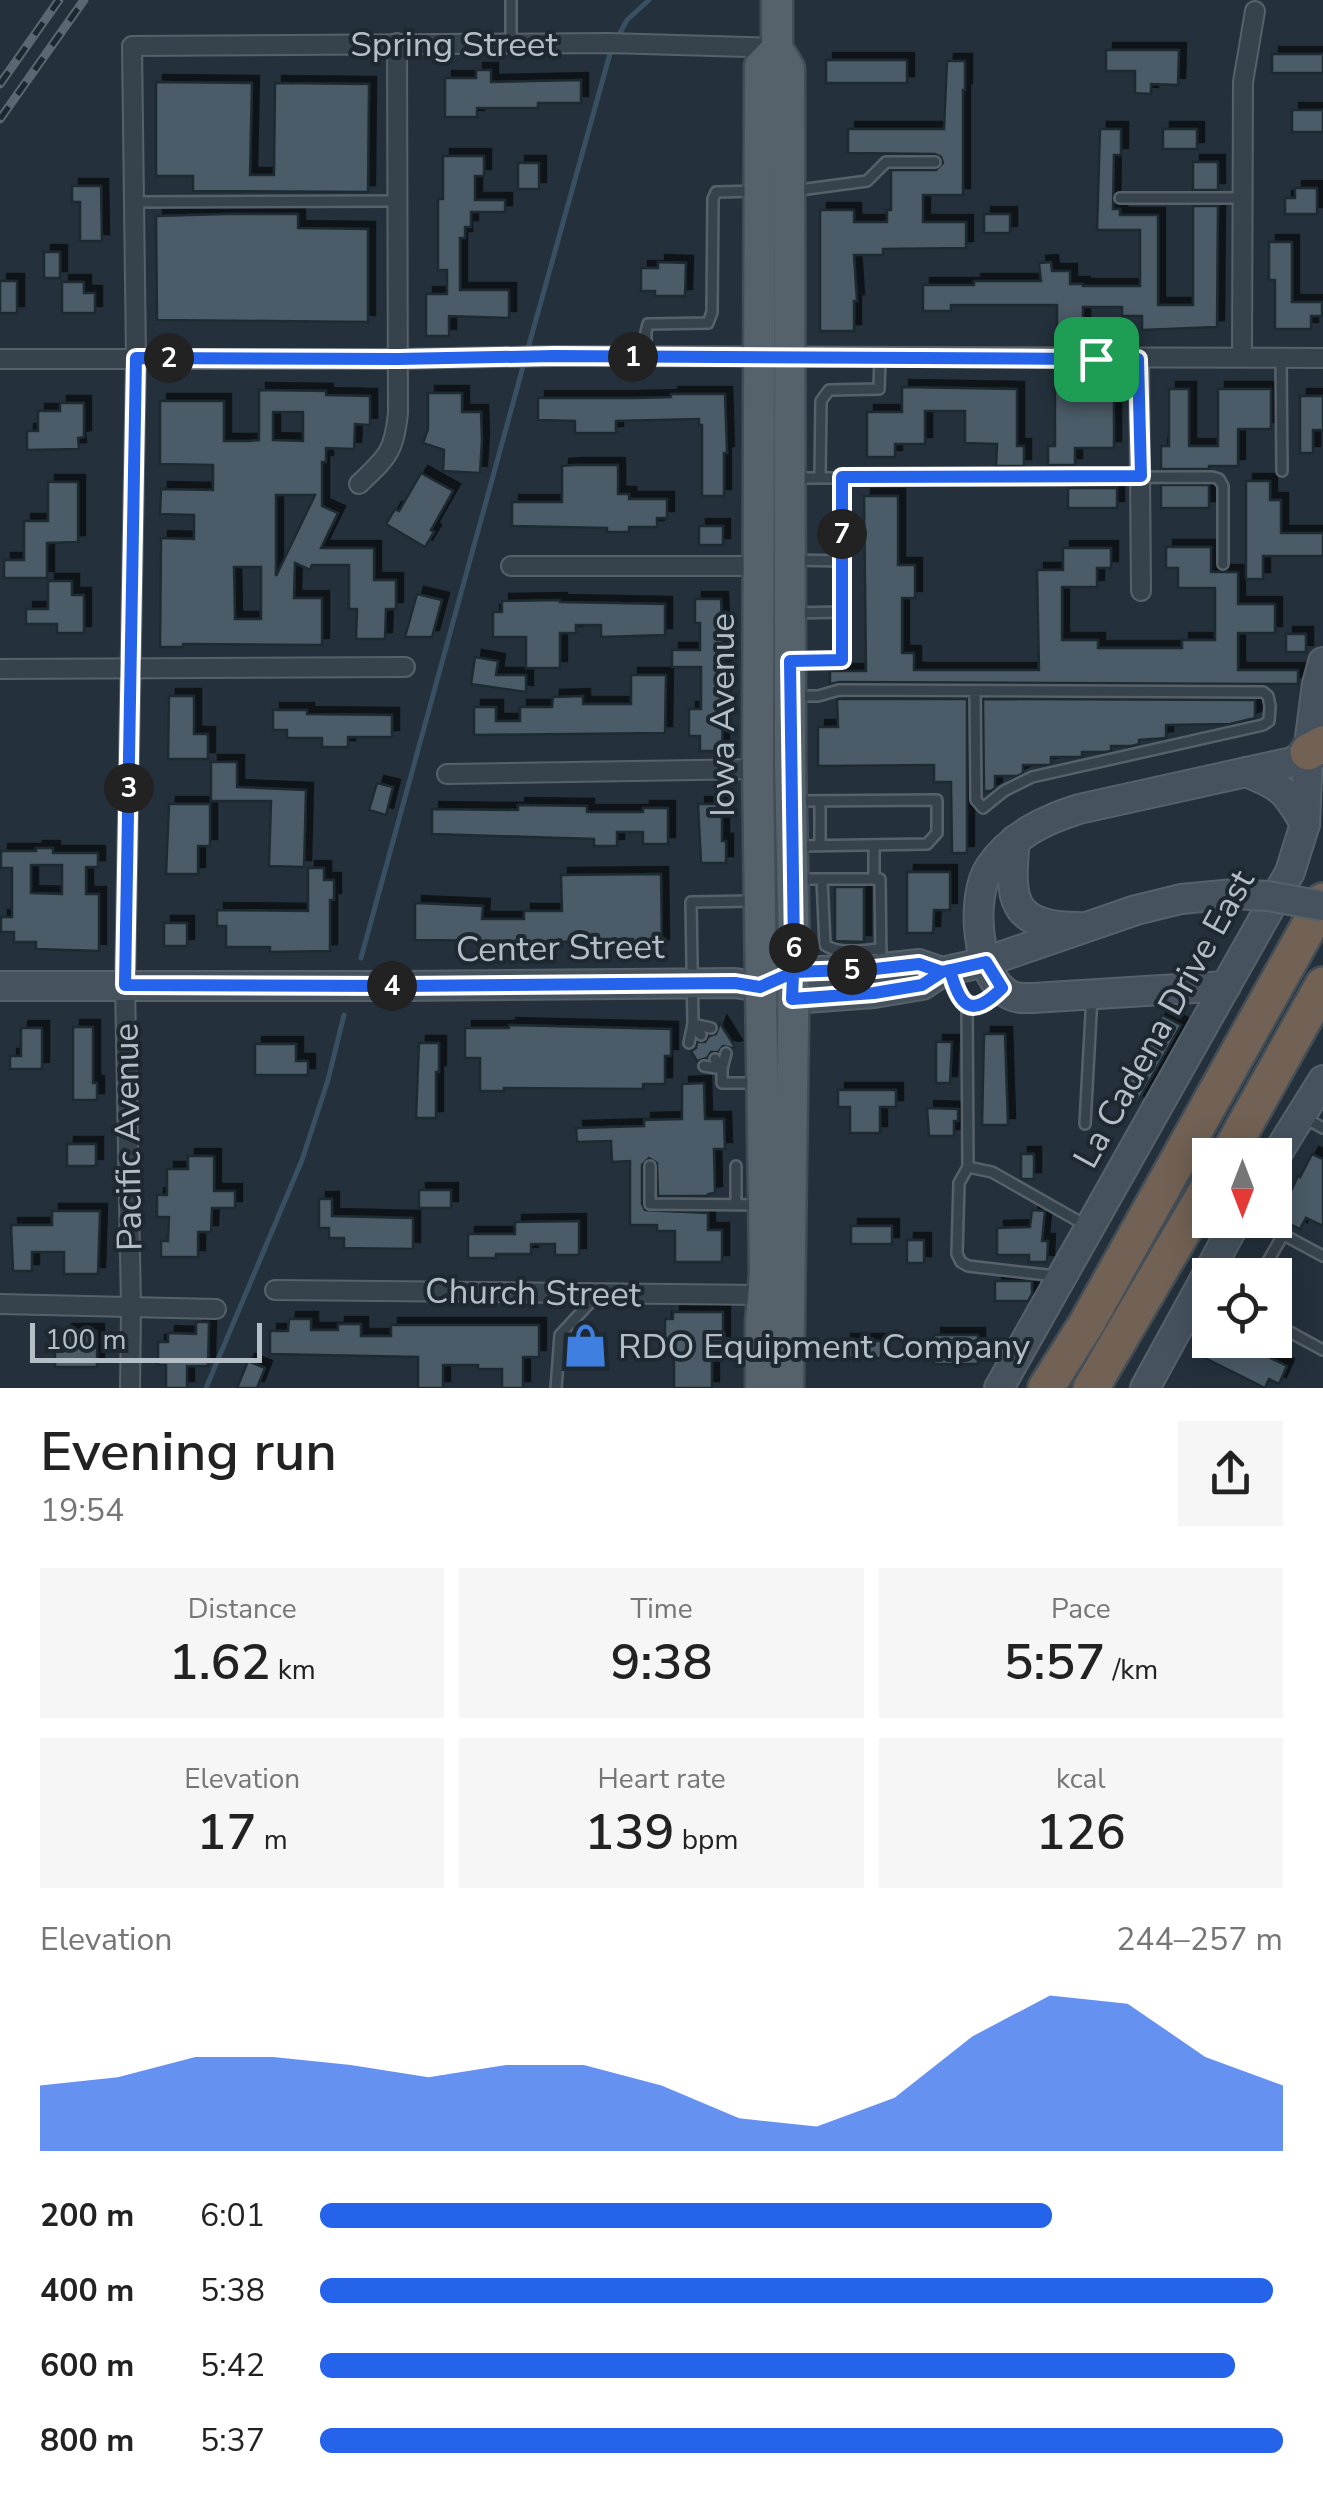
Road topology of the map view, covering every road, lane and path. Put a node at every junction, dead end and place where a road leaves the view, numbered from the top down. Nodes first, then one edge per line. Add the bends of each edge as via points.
1 (511, 0) edge
2 (776, 0) edge
3 (1255, 11) dead end
4 (397, 43) junction
5 (511, 43) junction
6 (132, 46) joint
7 (777, 48) junction
8 (935, 162) dead end
9 (774, 191) junction
10 (1120, 198) dead end
11 (1242, 198) junction
12 (398, 201) junction
13 (134, 202) junction
14 (646, 357) junction
15 (776, 357) junction
16 (1242, 357) junction
17 (136, 358) junction
18 (880, 358) junction
19 (1282, 358) junction
20 (1323, 358) edge
21 (0, 359) edge
22 (398, 359) junction
23 (1138, 359) junction
24 (1282, 472) dead end
25 (1141, 476) junction
26 (805, 477) junction
27 (842, 477) junction
28 (360, 484) dead end
29 (791, 560) junction
30 (842, 561) junction
31 (1224, 564) dead end
32 (511, 566) dead end
33 (760, 566) junction
34 (1141, 591) dead end
35 (791, 612) junction
36 (842, 612) junction
37 (790, 661) junction
38 (1323, 662) edge
39 (405, 666) dead end
40 (131, 668) junction
41 (0, 669) edge
42 (975, 691) junction
43 (790, 696) junction
44 (1316, 748) edge
45 (758, 769) junction
46 (1246, 772) junction
47 (446, 774) dead end
48 (806, 801) junction
49 (1305, 824) junction
50 (1015, 840) junction
51 (806, 845) junction
52 (874, 845) junction
53 (807, 879) junction
54 (874, 879) junction
55 (760, 901) junction
56 (1323, 903) edge
57 (1090, 926) junction
58 (881, 959) junction
59 (986, 962) junction
60 (946, 971) junction
61 (692, 984) junction
62 (125, 985) junction
63 (1323, 985) edge
64 (0, 986) edge
65 (793, 986) junction
66 (1226, 986) junction
67 (760, 987) junction
68 (1002, 988) junction
69 (1092, 994) junction
70 (967, 1005) junction
71 (693, 1024) junction
72 (1323, 1025) edge
73 (711, 1028) dead end
74 (701, 1035) dead end
75 (689, 1042) dead end
76 (726, 1052) dead end
77 (716, 1059) dead end
78 (704, 1066) dead end
79 (722, 1069) junction
80 (1323, 1080) edge
81 (762, 1083) junction
82 (1270, 1083) junction
83 (1312, 1122) edge
84 (1085, 1124) dead end
85 (1238, 1138) edge
86 (1292, 1141) edge
87 (650, 1166) dead end
88 (736, 1166) dead end
89 (968, 1167) junction
90 (750, 1204) junction
91 (1192, 1216) edge
92 (1090, 1228) junction
93 (1228, 1238) edge
94 (1289, 1238) edge
95 (1323, 1256) edge
96 (1062, 1277) junction
97 (276, 1290) dead end
98 (598, 1293) junction
99 (776, 1296) junction
100 (0, 1304) edge
101 (131, 1308) junction
102 (216, 1309) dead end
103 (1292, 1333) edge
104 (1323, 1350) edge
105 (130, 1388) edge
106 (556, 1388) edge
107 (760, 1388) edge
108 (788, 1388) edge
109 (999, 1388) edge
110 (1046, 1388) edge
111 (1091, 1388) edge
112 (1145, 1388) edge

1 - 5 lane
2 - 7 main road, Iowa Avenue
3 - 11 street via 1243,82
4 - 5 street, Spring Street
4 - 6 street, Spring Street
4 - 12 street
5 - 7 street, Spring Street
6 - 13 street, Pacific Avenue
7 - 9 main road, Iowa Avenue via 789,68
8 - 9 lane via 886,162 867,181
9 - 14 lane via 716,192 708,323 648,324
9 - 15 main road, Iowa Avenue
10 - 11 lane
11 - 16 street
12 - 13 lane
12 - 22 street
13 - 17 street, Pacific Avenue
14 - 15 street
14 - 22 street
15 - 18 street
15 - 26 main road, Iowa Avenue
15 - 33 main road, Iowa Avenue
16 - 19 street
16 - 23 street
17 - 21 street
17 - 22 street
17 - 40 street, Pacific Avenue
18 - 23 street
18 - 26 lane via 879,390 829,390 821,401
19 - 20 street
19 - 24 lane
22 - 28 street via 396,437 388,456
23 - 25 street
25 - 27 lane
25 - 31 lane via 1219,479
25 - 34 street
26 - 27 lane
26 - 29 main road, Iowa Avenue
27 - 30 lane
29 - 30 lane
29 - 35 main road, Iowa Avenue
30 - 36 lane
32 - 33 street
33 - 45 main road, Iowa Avenue
35 - 36 lane
35 - 37 main road, Iowa Avenue
36 - 37 lane via 842,660
37 - 43 main road, Iowa Avenue
38 - 44 main road, La Cadena Drive East
39 - 40 street
40 - 41 street
40 - 62 street, Pacific Avenue
42 - 42 lane via 1262,692 1269,720 1032,777 983,808 976,800
42 - 43 lane
43 - 48 main road, Iowa Avenue
44 - 46 main road via 1292,762
44 - 49 main road, La Cadena Drive East
45 - 47 street
45 - 55 main road, Iowa Avenue
46 - 49 main road via 1288,794
46 - 50 main road via 1079,809
48 - 51 main road, Iowa Avenue
48 - 52 lane via 937,800 937,834 927,844
49 - 66 main road, La Cadena Drive East via 1290,872
50 - 57 main road via 1011,880 1018,906 1041,922
50 - 59 main road via 988,870 980,896
51 - 52 lane
51 - 53 main road, Iowa Avenue
52 - 54 lane
53 - 54 lane
53 - 58 lane via 829,949
53 - 65 main road, Iowa Avenue
54 - 58 lane via 880,879
55 - 61 lane via 691,902
55 - 67 main road, Iowa Avenue
56 - 57 main road, Center Street, bridge via 1234,894 1181,899
56 - 110 highway
57 - 59 main road, Center Street
58 - 60 main road, Center Street
58 - 65 main road, Center Street
59 - 60 main road, Center Street
59 - 68 main road
60 - 65 main road, Center Street via 922,985 874,993
60 - 70 lane
61 - 62 main road, Center Street
61 - 67 main road, Center Street
61 - 71 lane
62 - 64 main road, Center Street
62 - 101 street, Pacific Avenue
63 - 82 highway
65 - 67 main road, Center Street
65 - 99 main road, Iowa Avenue
66 - 69 main road
66 - 92 main road, La Cadena Drive East
67 - 81 main road, Iowa Avenue
68 - 69 main road via 1018,998
68 - 70 lane via 982,1005
69 - 84 lane
70 - 89 lane
71 - 73 lane
71 - 74 lane
71 - 75 lane
72 - 82 highway
76 - 79 lane
77 - 79 lane
78 - 79 lane
79 - 81 lane via 722,1083
80 - 83 main road
81 - 90 main road, Iowa Avenue
82 - 85 highway
83 - 86 main road
87 - 90 lane via 650,1204
88 - 90 lane
89 - 92 lane via 992,1172
89 - 96 lane via 959,1183 961,1262
90 - 99 main road, Iowa Avenue
91 - 111 highway
92 - 96 main road, La Cadena Drive East
93 - 112 main road
94 - 95 lane
96 - 109 main road, La Cadena Drive East
97 - 98 street, Church Street
98 - 99 street, Church Street
98 - 106 lane via 560,1335
99 - 107 main road, Iowa Avenue
99 - 108 main road, Iowa Avenue
100 - 101 street
101 - 102 street
101 - 105 street, Pacific Avenue
103 - 104 lane

